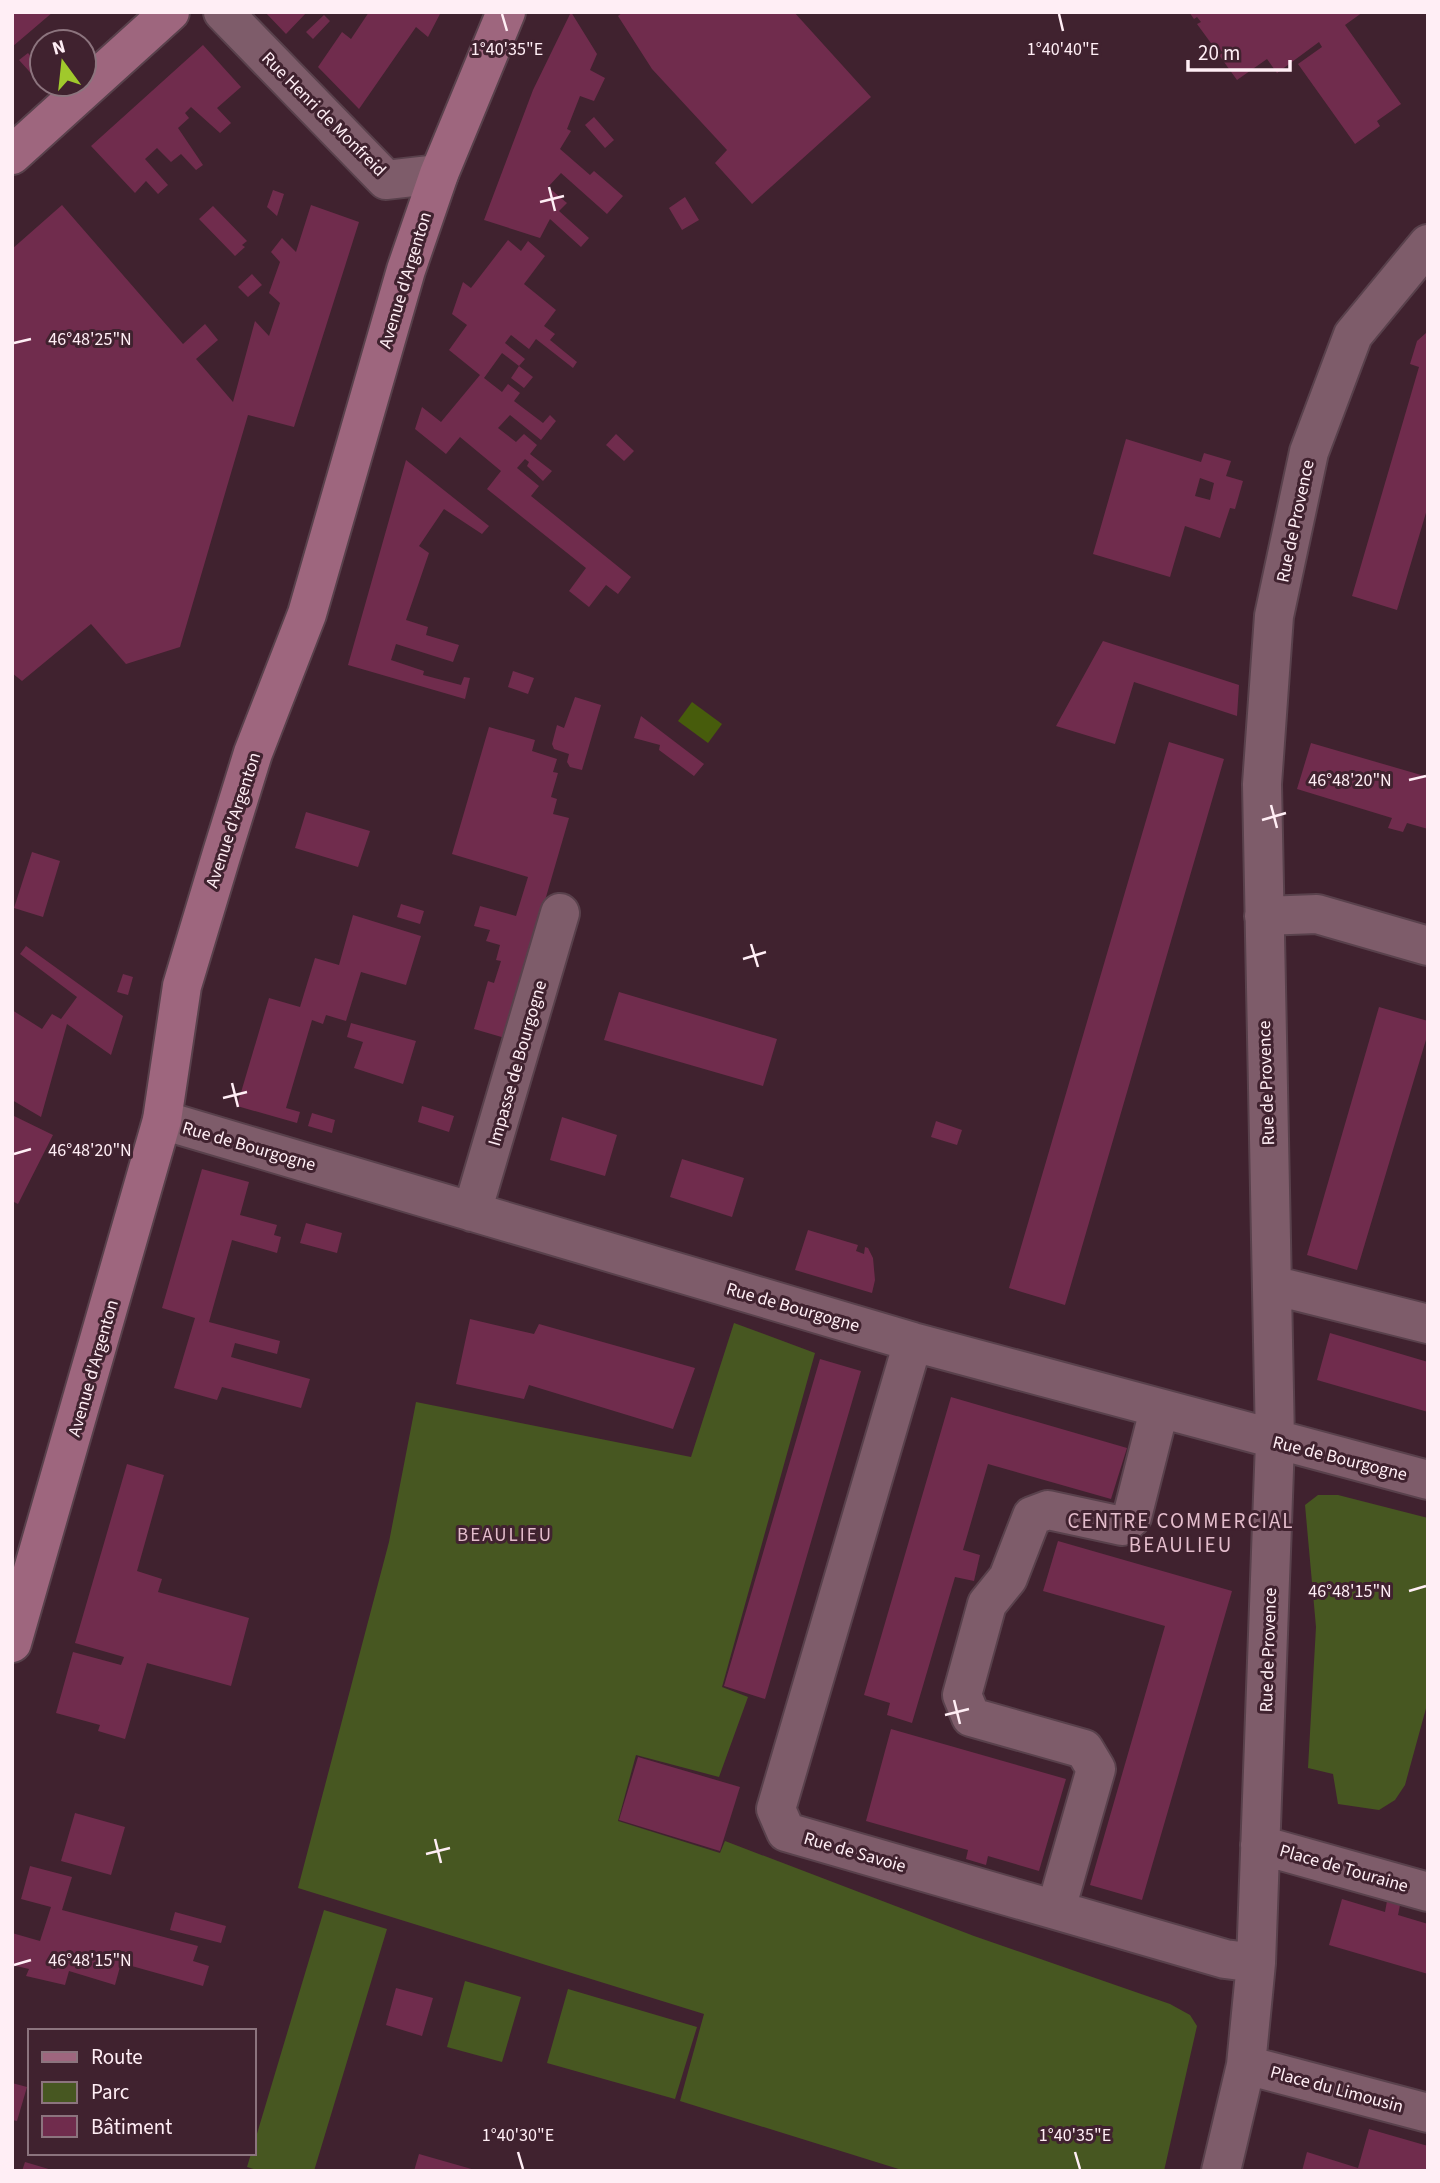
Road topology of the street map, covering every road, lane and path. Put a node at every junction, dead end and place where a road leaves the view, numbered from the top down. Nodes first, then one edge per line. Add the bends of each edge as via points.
1 (170, 12) edge
2 (223, 12) edge
3 (506, 12) edge
4 (13, 152) edge
5 (439, 174) junction
6 (1428, 244) edge
7 (560, 913) dead end
8 (1264, 916) junction
9 (1428, 946) edge
10 (162, 1120) junction
11 (472, 1212) junction
12 (1272, 1285) junction
13 (1428, 1324) edge
14 (913, 1342) junction
15 (1159, 1410) junction
16 (1275, 1441) junction
17 (1428, 1480) edge
18 (12, 1643) edge
19 (1260, 1845) junction
20 (1428, 1892) edge
21 (1056, 1909) junction
22 (1256, 1963) junction
23 (1246, 2065) junction
24 (1428, 2113) edge
25 (1221, 2171) edge

1 - 4 main road
2 - 5 street, Rue Henri de Monfreid via 386,180
3 - 5 main road, Avenue d'Argenton
5 - 10 main road, Avenue d'Argenton via 406,270 307,614 253,753 182,986
6 - 8 street, Rue de Provence via 1353,335 1309,452 1274,616 1262,785
7 - 11 street, Impasse de Bourgogne
8 - 9 street via 1317,914
8 - 12 street, Rue de Provence
10 - 11 street, Rue de Bourgogne
10 - 18 main road, Avenue d'Argenton
11 - 14 street, Rue de Bourgogne
12 - 13 street
12 - 16 street, Rue de Provence
14 - 15 street, Rue de Bourgogne
14 - 21 street, Rue de Savoie via 776,1809 786,1832
15 - 16 street, Rue de Bourgogne
15 - 21 street via 1132,1517 1122,1526 1048,1510 1032,1516 1008,1578 987,1604 961,1695 971,1717 1084,1749 1096,1769
16 - 17 street, Rue de Bourgogne
16 - 19 street, Rue de Provence
19 - 20 street, Place de Touraine
19 - 22 street, Rue de Provence
21 - 22 street, Rue de Savoie via 1225,1959
22 - 23 street, Rue de Provence
23 - 24 street, Place du Limousin
23 - 25 street, Rue de Provence

